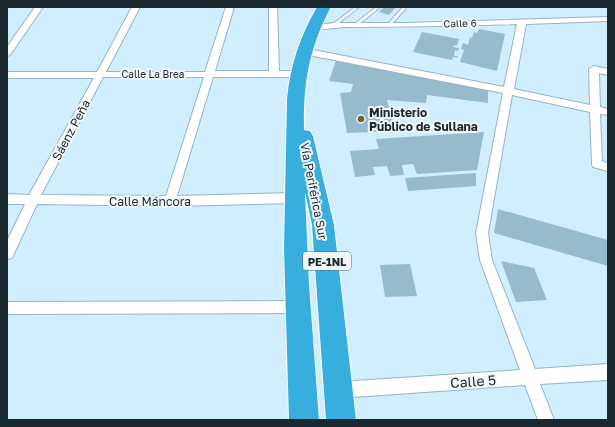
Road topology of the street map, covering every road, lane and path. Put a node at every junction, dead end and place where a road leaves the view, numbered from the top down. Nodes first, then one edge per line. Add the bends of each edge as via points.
1 (39, 7) edge
2 (136, 7) edge
3 (230, 7) edge
4 (273, 7) edge
5 (324, 7) edge
6 (357, 7) edge
7 (378, 7) edge
8 (404, 7) edge
9 (608, 19) edge
10 (522, 21) junction
11 (357, 24) junction
12 (334, 25) junction
13 (389, 25) junction
14 (312, 28) junction
15 (304, 51) junction
16 (7, 53) edge
17 (608, 72) edge
18 (211, 74) junction
19 (274, 74) junction
20 (298, 74) junction
21 (7, 75) edge
22 (100, 75) junction
23 (510, 91) junction
24 (296, 105) junction
25 (595, 109) junction
26 (608, 112) edge
27 (608, 167) edge
28 (293, 198) junction
29 (7, 199) edge
30 (33, 199) junction
31 (170, 201) junction
32 (7, 254) edge
33 (7, 308) edge
34 (298, 308) junction
35 (608, 372) edge
36 (531, 377) junction
37 (339, 390) junction
38 (304, 420) edge
39 (342, 420) edge
40 (546, 420) edge

1 - 16 street
2 - 22 street, Sáenz Peña
3 - 18 street
4 - 19 street
5 - 14 highway, Vía Periférica Sur / PE-1NL
6 - 12 lane
7 - 11 lane
8 - 13 lane
9 - 10 street, Calle 6
10 - 13 street, Calle 6
10 - 23 street
11 - 12 street, Calle 6
11 - 13 street, Calle 6
12 - 14 street, Calle 6
14 - 15 highway, Vía Periférica Sur / PE-1NL
15 - 20 highway, Vía Periférica Sur / PE-1NL
15 - 23 street
17 - 25 street via 594,69
18 - 19 street, Calle La Brea
18 - 22 street, Calle La Brea
18 - 31 street
19 - 20 street, Calle La Brea
20 - 24 highway, Vía Periférica Sur / PE-1NL
21 - 22 street, Calle La Brea
22 - 30 street, Sáenz Peña
23 - 25 street
23 - 36 street via 482,233 486,260
24 - 28 highway, Vía Periférica Sur / PE-1NL
24 - 37 highway, Vía Periférica Sur / PE-1NL via 323,225
25 - 26 street
25 - 27 street via 597,164
28 - 31 street, Calle Máncora
28 - 34 highway, Vía Periférica Sur / PE-1NL
29 - 30 street, Calle Máncora
30 - 31 street, Calle Máncora
30 - 32 street, Sáenz Peña
33 - 34 street
34 - 38 highway, Vía Periférica Sur / PE-1NL
35 - 36 street, Calle 5
36 - 37 street, Calle 5
36 - 40 street
37 - 39 highway, Vía Periférica Sur / PE-1NL

